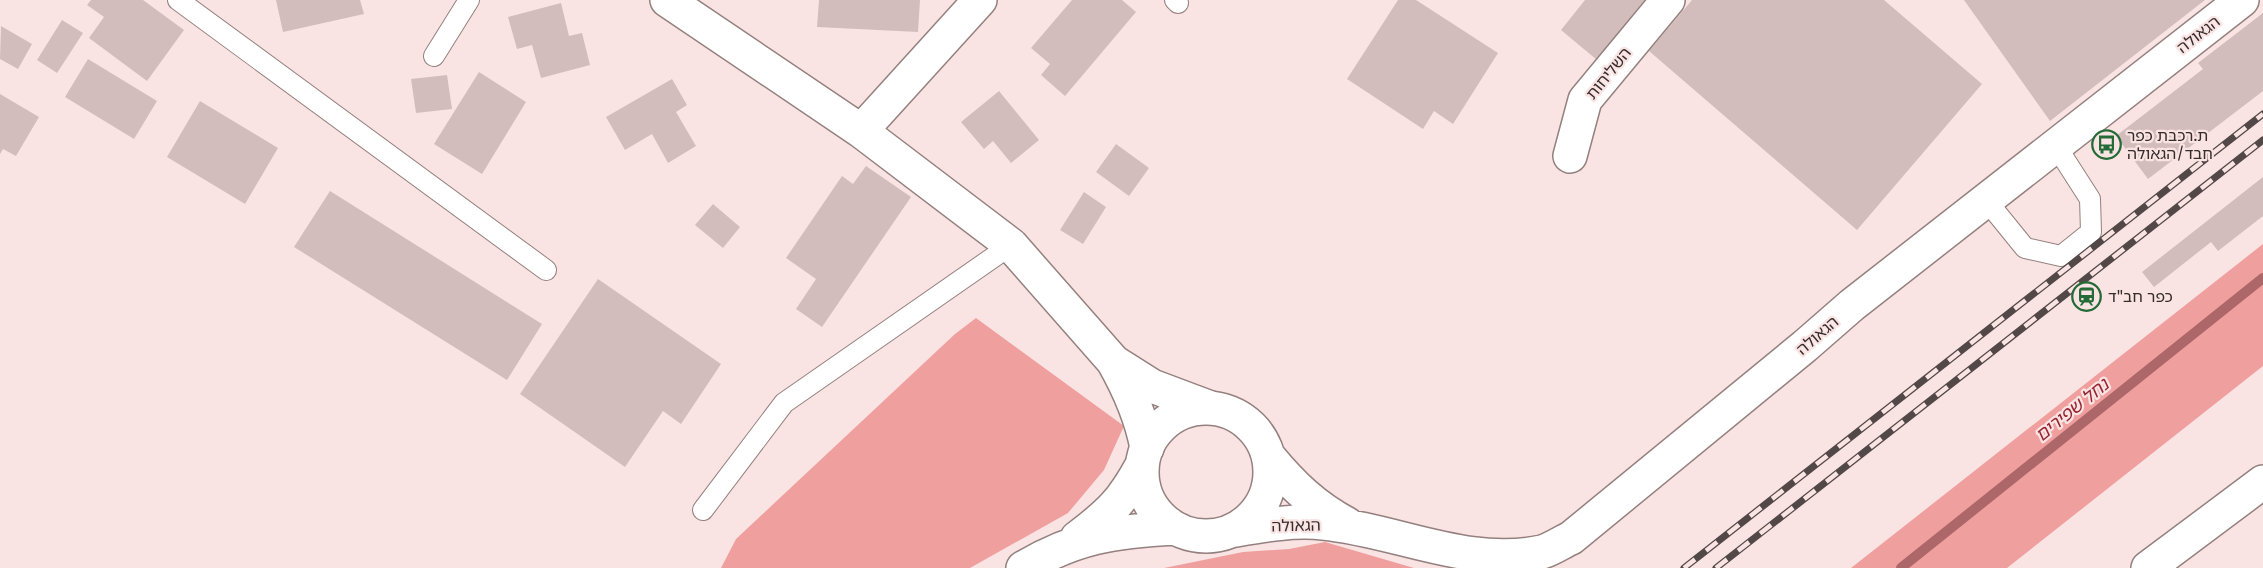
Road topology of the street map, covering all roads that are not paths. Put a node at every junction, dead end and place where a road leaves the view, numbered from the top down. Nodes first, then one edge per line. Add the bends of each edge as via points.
1 (178, 0) edge
2 (469, 0) edge
3 (667, 0) edge
4 (980, 0) edge
5 (1668, 0) edge
6 (2242, 0) edge
7 (434, 56) dead end
8 (861, 131) junction
9 (2056, 146) junction
10 (1570, 156) dead end
11 (1986, 200) junction
12 (1011, 245) junction
13 (546, 270) dead end
14 (1113, 361) junction
15 (1208, 407) junction
16 (1145, 456) junction
17 (1269, 457) junction
18 (2263, 482) edge
19 (703, 510) dead end
20 (1174, 528) junction
21 (1356, 529) junction
22 (1236, 530) junction
23 (1069, 545) junction
24 (1023, 568) edge
25 (2148, 568) edge

1 - 13 lane
2 - 7 lane
3 - 8 main road
4 - 8 main road
5 - 10 main road, השליחות via 1585,100
6 - 9 main road, הגאולה
8 - 12 main road
9 - 11 main road, הגאולה
9 - 11 lane via 2090,199 2091,221 2091,232 2061,256 2025,248
11 - 21 main road, הגאולה via 1571,537 1543,552 1507,561 1460,558
12 - 14 main road
12 - 19 lane via 783,403
14 - 15 main road via 1152,386
14 - 16 main road via 1142,421
15 - 16 main road via 1171,418 1157,431
15 - 17 main road via 1229,411 1247,422 1261,438
16 - 20 main road via 1142,480 1153,508
16 - 23 main road via 1125,496
17 - 21 main road, הגאולה via 1301,493 1326,513
17 - 22 main road via 1270,479 1265,500 1253,517
18 - 25 main road
20 - 22 main road via 1194,536 1216,536
20 - 23 main road via 1104,534
21 - 22 main road, הגאולה via 1294,522
23 - 24 main road

